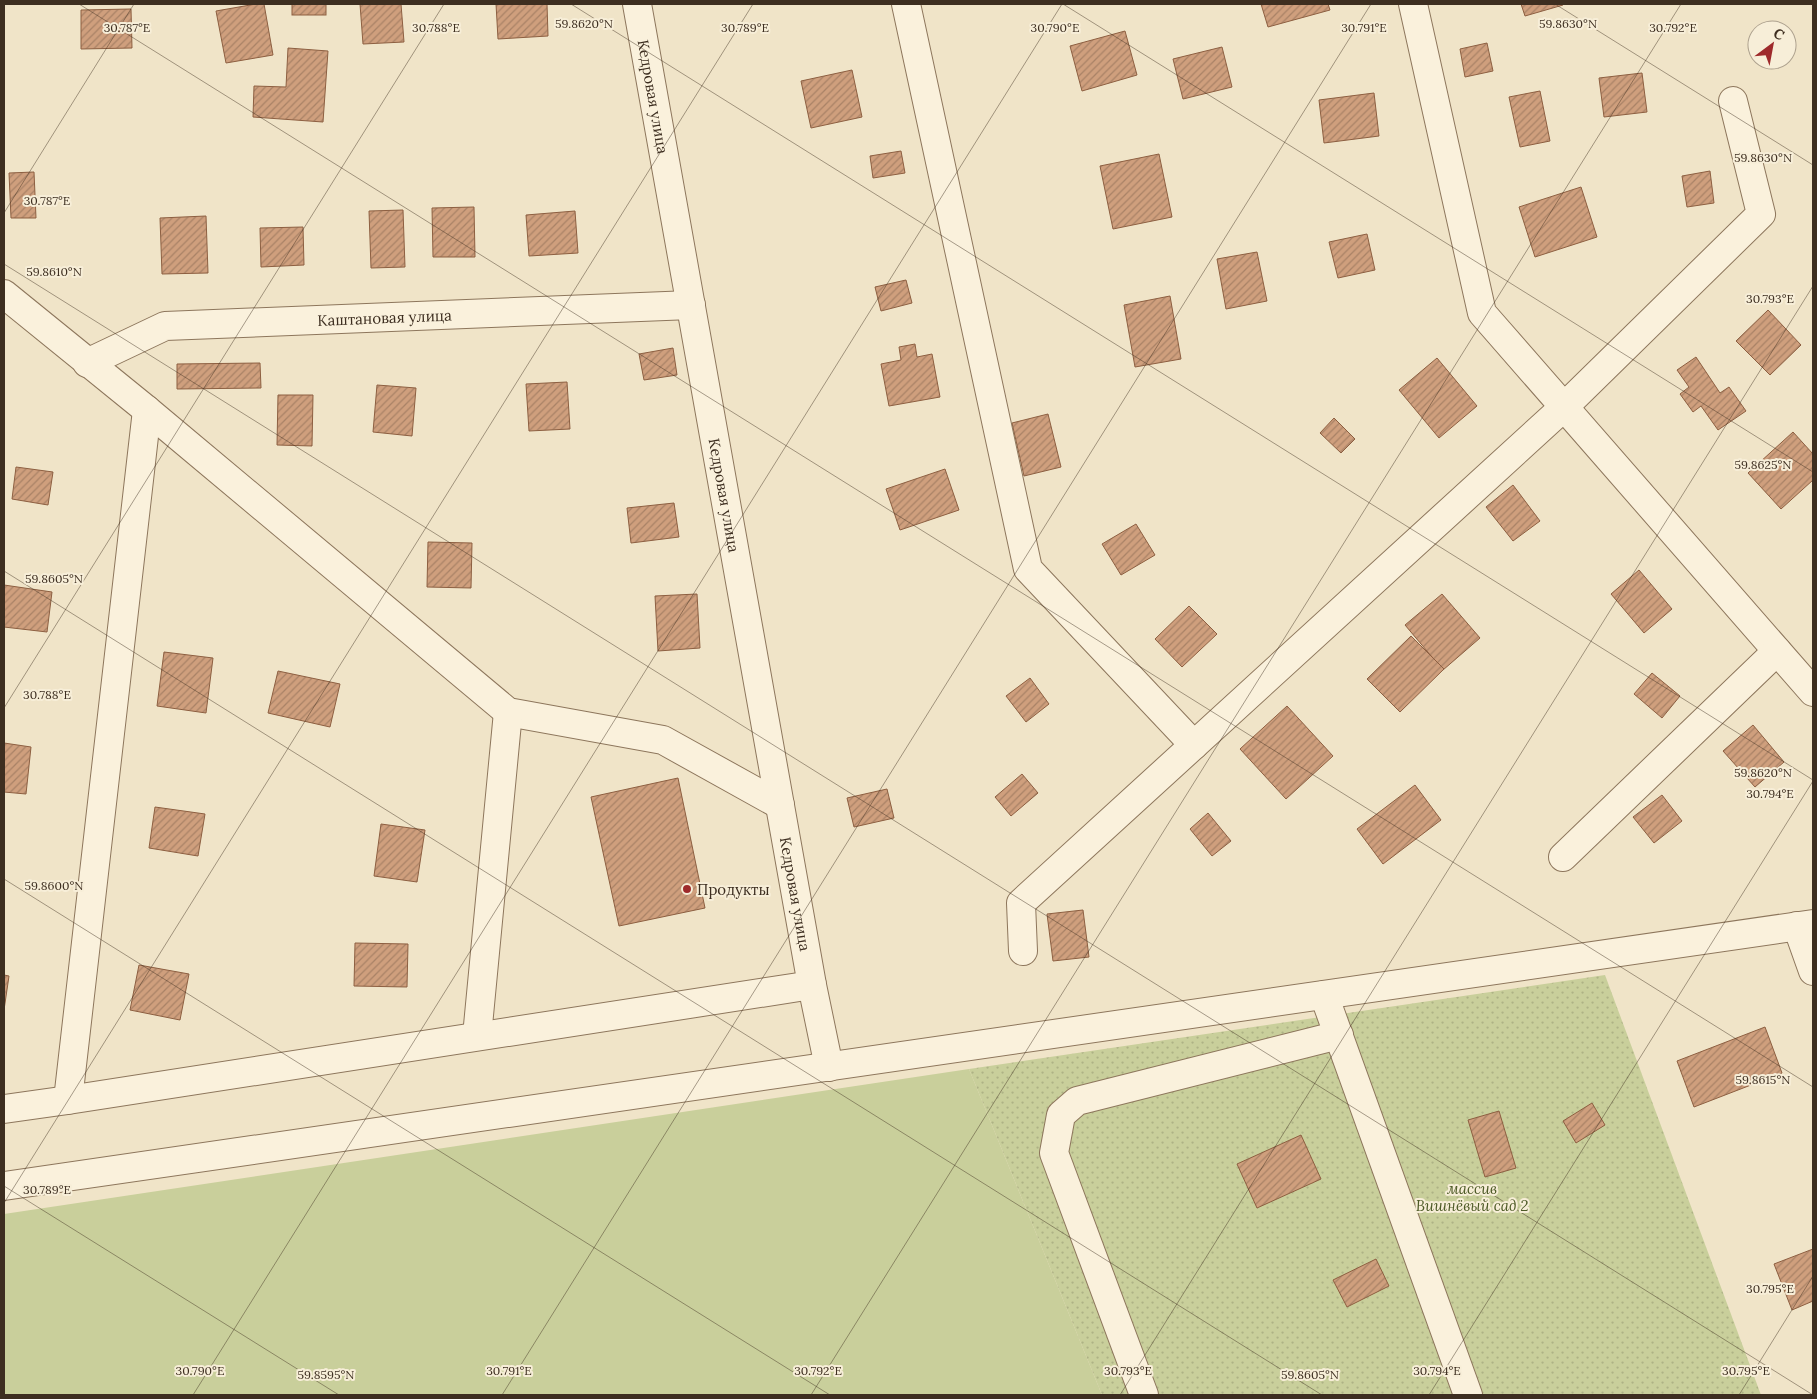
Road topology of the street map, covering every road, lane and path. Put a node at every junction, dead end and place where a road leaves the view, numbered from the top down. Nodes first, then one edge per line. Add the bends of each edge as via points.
1 (637, 4) edge
2 (906, 4) edge
3 (1413, 4) edge
4 (1733, 101) dead end
5 (4, 294) edge
6 (691, 305) junction
7 (87, 364) junction
8 (1564, 407) junction
9 (147, 410) junction
10 (1777, 651) junction
11 (1813, 692) edge
12 (508, 712) junction
13 (1194, 744) junction
14 (780, 805) junction
15 (1564, 857) dead end
16 (1805, 925) edge
17 (1022, 951) dead end
18 (1813, 971) edge
19 (812, 985) junction
20 (1324, 995) junction
21 (1339, 1035) junction
22 (478, 1036) junction
23 (829, 1067) junction
24 (68, 1100) junction
25 (4, 1109) edge
26 (4, 1186) edge
27 (1144, 1395) edge
28 (1468, 1395) edge

1 - 6 street, Кедровая улица
2 - 13 street via 1028,568
3 - 8 street via 1482,313
4 - 8 street via 1761,214
5 - 7 street
6 - 7 street, Каштановая улица via 164,326
6 - 14 street, Кедровая улица
7 - 9 street
8 - 10 street
8 - 13 street
9 - 12 street
9 - 24 street
10 - 11 street
10 - 15 street
12 - 14 street via 663,740
12 - 22 street
13 - 17 street via 1021,903
14 - 19 street, Кедровая улица
16 - 18 street
16 - 20 street
19 - 22 street
19 - 23 street, Кедровая улица
20 - 21 street
20 - 23 street
21 - 27 street via 1077,1101 1061,1116 1054,1153
21 - 28 street
22 - 24 street
23 - 26 street
24 - 25 street

